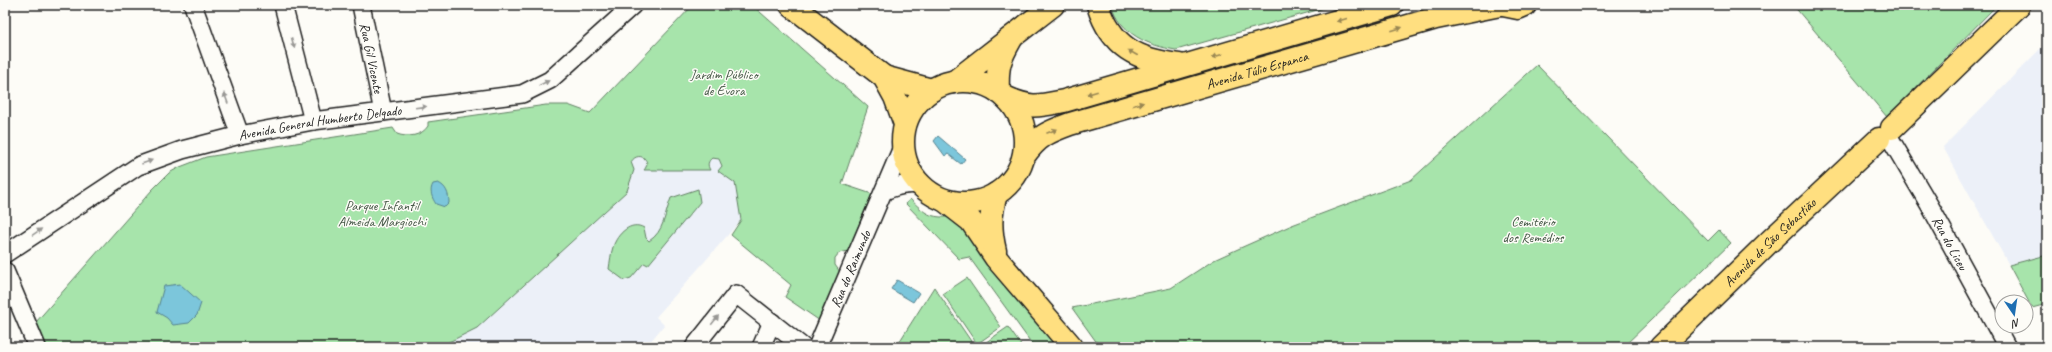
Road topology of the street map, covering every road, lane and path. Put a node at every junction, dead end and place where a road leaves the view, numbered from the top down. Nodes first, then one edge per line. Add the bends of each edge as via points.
1 (283, 5) edge
2 (360, 5) edge
3 (633, 5) edge
4 (791, 5) edge
5 (1053, 5) edge
6 (1098, 5) edge
7 (1392, 5) edge
8 (1502, 5) edge
9 (1525, 5) edge
10 (2019, 5) edge
11 (196, 6) edge
12 (1012, 37) junction
13 (1184, 66) junction
14 (884, 77) junction
15 (954, 82) junction
16 (932, 90) junction
17 (1003, 95) junction
18 (383, 112) junction
19 (313, 121) junction
20 (240, 135) junction
21 (904, 135) junction
22 (1888, 136) junction
23 (1024, 156) junction
24 (921, 185) junction
25 (884, 191) junction
26 (996, 194) junction
27 (944, 200) junction
28 (5, 254) edge
29 (996, 258) junction
30 (5, 271) edge
31 (772, 322) junction
32 (37, 347) edge
33 (694, 347) edge
34 (761, 347) edge
35 (803, 347) edge
36 (817, 347) edge
37 (1072, 347) edge
38 (1660, 347) edge
39 (2007, 347) edge

1 -> 19 street
2 - 18 street, Rua Gil Vicente
18 -> 3 street, Avenida General Humberto Delgado via 522,94 550,80
4 - 14 main road
5 - 12 main road
13 -> 6 main road via 1143,59 1124,48 1104,24
7 -> 13 main road, Avenida Túlio Espanca
8 - 9 main road, Avenida Túlio Espanca via 1514,8
23 -> 8 main road, Avenida Túlio Espanca via 1033,142 1046,133 1085,120 1436,18
10 - 22 main road, Avenida de São Sebastião
20 -> 11 street
12 - 15 main road
12 - 17 main road via 997,69
13 -> 17 main road, Avenida Túlio Espanca via 1064,101 1034,107 1022,105
14 - 16 main road
14 - 21 main road via 895,97
15 - 16 main road
15 - 17 main road via 970,81 985,84
16 - 21 main road via 920,99 911,111
17 - 23 main road via 1017,111 1023,125 1026,140
18 - 19 street, Avenida General Humberto Delgado
19 - 20 street, Avenida General Humberto Delgado
28 -> 20 street, Avenida General Humberto Delgado via 138,166 182,150
21 - 24 main road via 905,160 911,174
21 - 25 street, Rua do Raimundo
22 - 38 main road, Avenida de São Sebastião via 1769,242
22 - 39 street, Rua do Liceu via 1948,238
23 - 26 main road via 1009,184
24 - 25 street via 900,185
24 - 27 main road
25 - 36 street, Rua do Raimundo
26 - 27 main road via 980,201 962,203
26 - 29 main road via 990,231
27 - 29 main road via 971,221
29 - 37 main road
30 - 32 street
33 -> 31 street via 736,294
31 - 34 street
31 - 35 street

